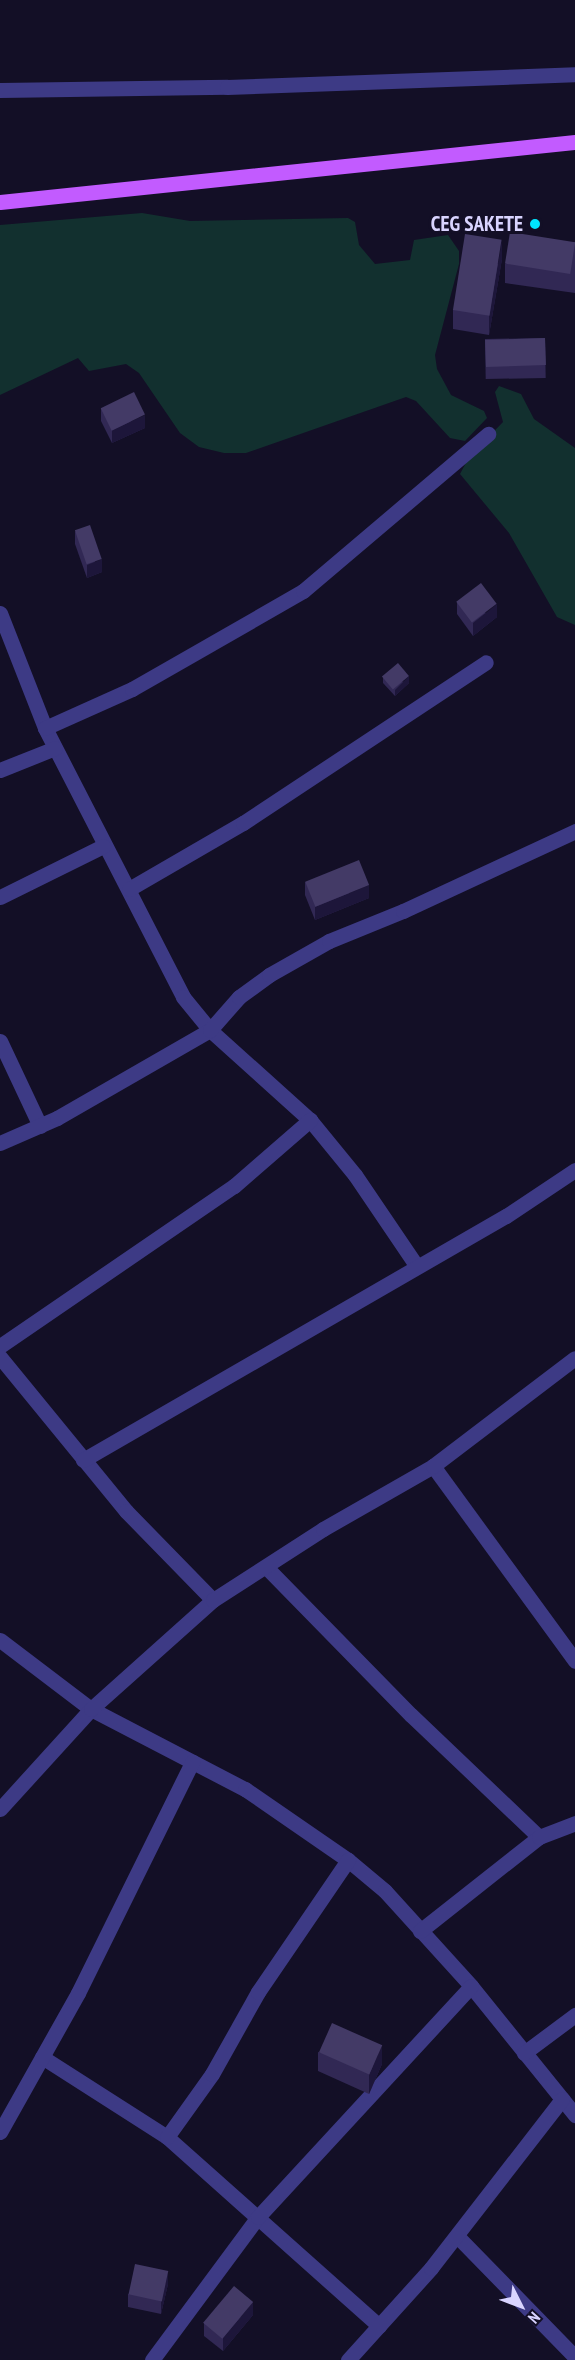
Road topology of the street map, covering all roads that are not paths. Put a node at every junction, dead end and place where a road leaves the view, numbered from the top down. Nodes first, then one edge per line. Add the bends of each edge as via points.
1 (575, 74) edge
2 (0, 90) edge
3 (575, 142) edge
4 (0, 202) edge
5 (488, 434) dead end
6 (0, 613) edge
7 (486, 662) dead end
8 (45, 728) junction
9 (55, 748) junction
10 (0, 770) edge
11 (575, 831) edge
12 (103, 846) junction
13 (129, 889) junction
14 (0, 897) edge
15 (210, 1030) junction
16 (0, 1041) edge
17 (310, 1120) junction
18 (40, 1126) junction
19 (0, 1143) edge
20 (575, 1170) edge
21 (416, 1265) junction
22 (0, 1346) edge
23 (0, 1357) edge
24 (575, 1358) edge
25 (83, 1460) junction
26 (433, 1466) junction
27 (266, 1566) junction
28 (213, 1600) junction
29 (0, 1640) edge
30 (575, 1661) edge
31 (91, 1709) junction
32 (192, 1762) junction
33 (0, 1809) edge
34 (575, 1823) edge
35 (539, 1837) junction
36 (348, 1860) junction
37 (420, 1931) junction
38 (471, 1986) junction
39 (575, 2015) edge
40 (524, 2053) junction
41 (42, 2057) junction
42 (562, 2099) junction
43 (575, 2115) edge
44 (0, 2132) edge
45 (167, 2137) junction
46 (258, 2217) junction
47 (457, 2236) junction
48 (380, 2326) junction
49 (575, 2357) edge
50 (152, 2360) edge
51 (348, 2360) edge

1 - 2 street via 239,87
3 - 4 main road
5 - 8 street via 303,591 132,689
6 - 8 street
7 - 13 street via 243,824
8 - 9 street
9 - 10 street
9 - 12 street
11 - 15 street via 329,941 239,997
12 - 13 street
12 - 14 street
13 - 15 street via 183,998
15 - 17 street
15 - 18 street
16 - 18 street
17 - 21 street via 355,1175
17 - 22 street via 234,1186
18 - 19 street
20 - 21 street via 506,1216
21 - 25 street
23 - 25 street
24 - 26 street
25 - 28 street via 126,1511
26 - 27 street
26 - 30 street
27 - 28 street
27 - 35 street via 411,1715
28 - 31 street
29 - 31 street
31 - 32 street
31 - 33 street
32 - 36 street via 245,1789
32 - 41 street via 78,1993
34 - 35 street
35 - 37 street
36 - 37 street via 385,1891
36 - 45 street via 258,1992 212,2074
37 - 38 street
38 - 40 street
38 - 46 street
39 - 40 street
40 - 42 street
41 - 44 street
41 - 45 street
42 - 43 street
42 - 47 street
45 - 46 street
46 - 48 street
46 - 50 street
47 - 48 street
47 - 49 street
48 - 51 street

